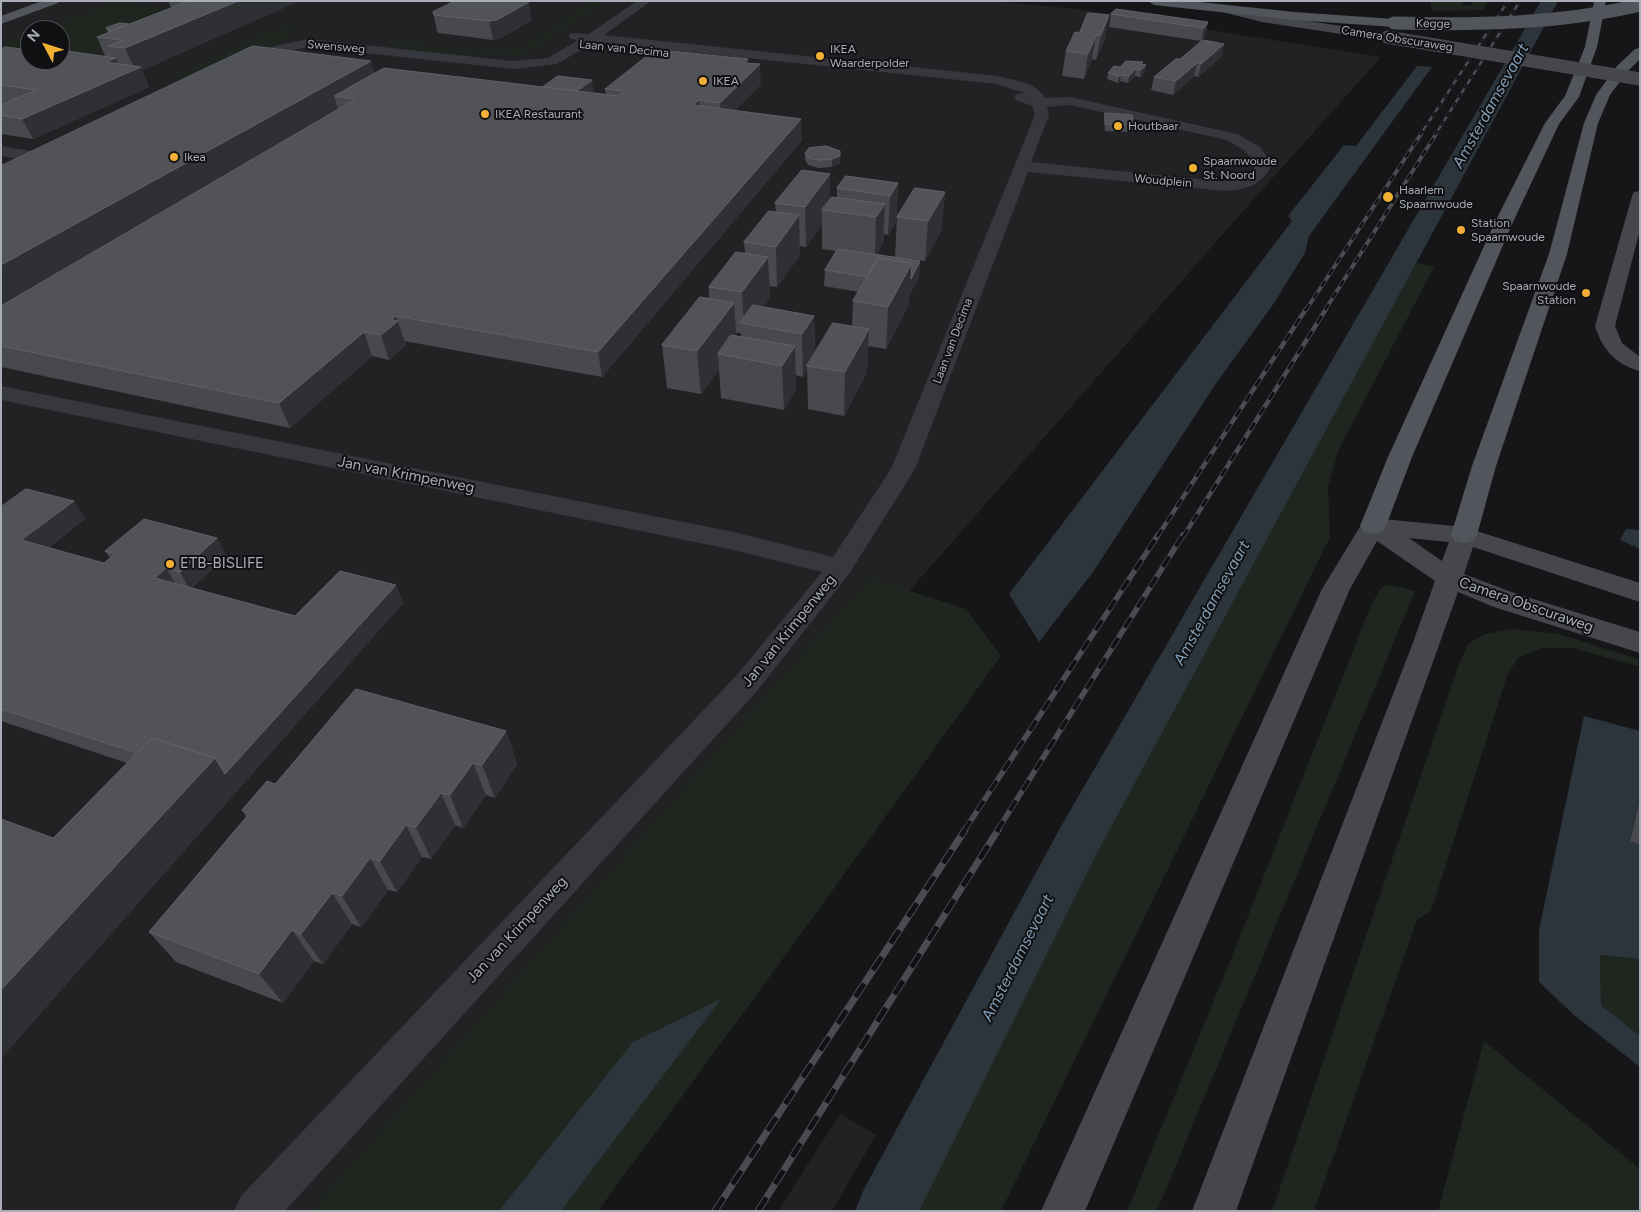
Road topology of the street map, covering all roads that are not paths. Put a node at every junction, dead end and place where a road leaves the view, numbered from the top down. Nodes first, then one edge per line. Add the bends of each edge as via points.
1 (26, 1) edge
2 (54, 1) edge
3 (626, 1) edge
4 (645, 1) edge
5 (1154, 1) edge
6 (1215, 1) edge
7 (1600, 1) edge
8 (1614, 1) edge
9 (1640, 5) edge
10 (1226, 9) junction
11 (1, 10) edge
12 (1313, 11) junction
13 (1, 20) edge
14 (1341, 20) junction
15 (608, 27) junction
16 (1390, 27) junction
17 (578, 40) junction
18 (637, 42) junction
19 (1640, 52) edge
20 (226, 71) edge
21 (1640, 73) edge
22 (1640, 78) edge
23 (1038, 103) junction
24 (1, 151) edge
25 (1022, 166) junction
26 (19, 171) edge
27 (1640, 196) edge
28 (1640, 365) edge
29 (1, 393) edge
30 (1373, 526) junction
31 (1464, 535) junction
32 (840, 568) junction
33 (1450, 579) junction
34 (1640, 593) edge
35 (1640, 643) edge
36 (256, 1211) edge
37 (1062, 1211) edge
38 (1214, 1211) edge

1 - 11 main road
2 - 13 main road
3 - 17 street
4 - 15 street
5 - 10 main road, Camera Obscuraweg
6 - 12 main road, Camera Obscuraweg
7 - 30 main road via 1591,46 1572,97 1552,123 1504,222 1400,457
8 - 16 main road, Kegge via 1561,11 1451,17
9 - 16 main road, Kegge, bridge via 1582,17 1531,22
10 - 14 main road
10 - 16 main road, Camera Obscuraweg via 1262,18
12 - 14 main road, Camera Obscuraweg
12 - 16 main road, Kegge
14 - 16 main road, Camera Obscuraweg via 1364,28
15 - 17 street
15 - 18 street, Laan van Decima via 614,35
16 - 21 main road, Camera Obscuraweg
16 - 22 main road, Camera Obscuraweg, bridge
17 - 18 street, Laan van Decima
17 - 20 street, Swensweg via 552,61 512,65 309,43 288,45
17 - 23 street, Laan van Decima via 1002,92
18 - 23 street, Laan van Decima via 998,80 1025,88 1037,96
19 - 31 main road via 1622,69 1603,95 1591,123 1558,254 1484,466
23 - 25 street, Laan van Decima via 1042,115
23 - 25 street, Woudplein via 1070,101 1232,137 1250,145 1264,164 1260,174 1245,184 1224,186
24 - 26 street via 50,156
25 - 32 street, Laan van Decima via 903,470
27 - 28 main road via 1605,326 1615,350
29 - 32 street, Jan van Krimpenweg via 734,541
30 - 31 main road
30 - 33 main road, Camera Obscuraweg
30 - 37 main road via 1336,590
31 - 33 main road
31 - 34 main road
32 - 36 street, Jan van Krimpenweg via 747,683
33 - 35 main road, Camera Obscuraweg via 1504,600
33 - 38 main road

